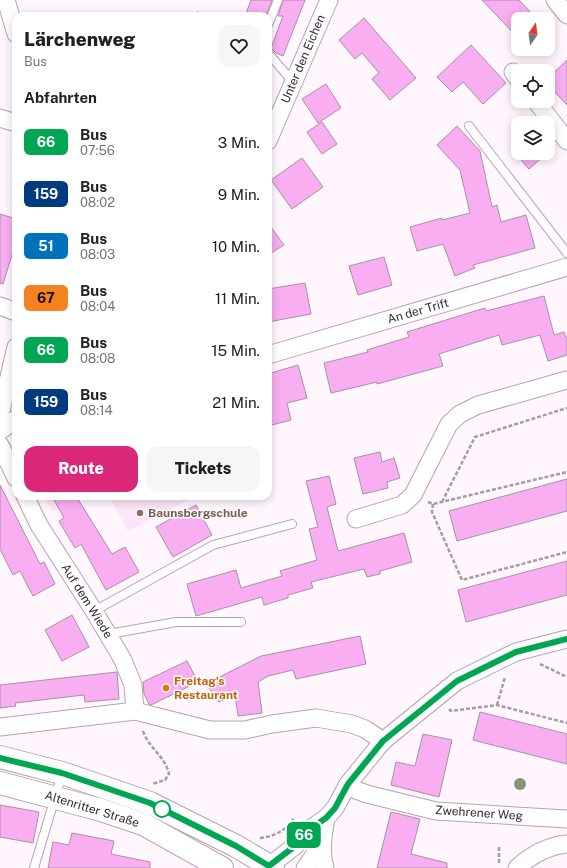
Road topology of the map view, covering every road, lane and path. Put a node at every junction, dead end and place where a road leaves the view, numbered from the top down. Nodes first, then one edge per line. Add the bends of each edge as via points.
1 (6, 0) edge
2 (278, 0) edge
3 (329, 0) edge
4 (555, 0) edge
5 (272, 15) edge
6 (567, 15) edge
7 (12, 20) edge
8 (272, 58) edge
9 (293, 82) junction
10 (541, 108) edge
11 (0, 118) edge
12 (12, 122) edge
13 (469, 126) dead end
14 (272, 132) edge
15 (567, 141) edge
16 (567, 254) edge
17 (567, 267) edge
18 (0, 306) edge
19 (12, 310) edge
20 (272, 354) edge
21 (12, 364) edge
22 (567, 380) edge
23 (567, 408) edge
24 (0, 415) edge
25 (12, 422) edge
26 (0, 431) edge
27 (0, 445) edge
28 (12, 470) edge
29 (567, 472) edge
30 (413, 495) junction
31 (27, 500) edge
32 (442, 502) junction
33 (433, 504) junction
34 (356, 519) dead end
35 (292, 524) dead end
36 (567, 552) edge
37 (94, 611) junction
38 (241, 622) dead end
39 (108, 634) junction
40 (567, 639) edge
41 (532, 648) junction
42 (505, 676) dead end
43 (567, 677) edge
44 (440, 695) junction
45 (497, 706) junction
46 (142, 713) junction
47 (567, 723) edge
48 (0, 727) edge
49 (383, 741) junction
50 (0, 758) edge
51 (62, 773) junction
52 (0, 783) edge
53 (348, 784) junction
54 (149, 786) dead end
55 (56, 797) junction
56 (294, 818) dead end
57 (326, 818) junction
58 (567, 819) edge
59 (270, 837) dead end
60 (567, 844) edge
61 (322, 846) junction
62 (499, 847) dead end
63 (499, 862) dead end
64 (270, 867) edge
65 (34, 868) edge
66 (222, 868) edge
67 (305, 868) edge
68 (325, 868) edge
69 (517, 868) edge

1 - 7 street
2 - 5 lane
3 - 9 street, Unter den Eichen
4 - 6 street
8 - 9 lane
9 - 14 street, Unter den Eichen
10 - 15 street
11 - 12 street
13 - 16 lane
17 - 20 street, An der Trift
18 - 19 street
21 - 24 street
22 - 30 street via 478,405 460,414 449,424
23 - 32 path via 475,436
25 - 26 street
27 - 28 street
29 - 32 path
30 - 33 path
30 - 34 street via 402,505
31 - 37 street, Auf dem Wiede
32 - 33 path
33 - 36 path via 432,512 462,580
35 - 37 lane via 213,545
37 - 39 street, Auf dem Wiede
38 - 39 lane via 176,622
39 - 46 street, Auf dem Wiede via 123,660
40 - 41 street
41 - 43 path via 538,664
41 - 44 street via 516,652 457,681
42 - 45 path
44 - 45 path via 451,711
44 - 49 street
45 - 47 path
46 - 48 street
46 - 49 street via 210,730 245,730 316,718 352,724
46 - 54 path via 143,733 167,765 169,774 164,780
49 - 53 street
50 - 51 main road, Altenritter Straße
51 - 55 lane
51 - 64 main road, Altenritter Straße via 150,803 236,846
52 - 55 main road, Altenritter Straße
53 - 57 street via 335,808
53 - 58 street, Zwehrener Weg via 367,794 436,811
55 - 65 lane
55 - 66 main road, Altenritter Straße via 143,824
56 - 59 path via 292,823
57 - 61 street
57 - 64 street via 310,829
60 - 69 street via 537,853
61 - 67 street
61 - 68 street
62 - 63 path

